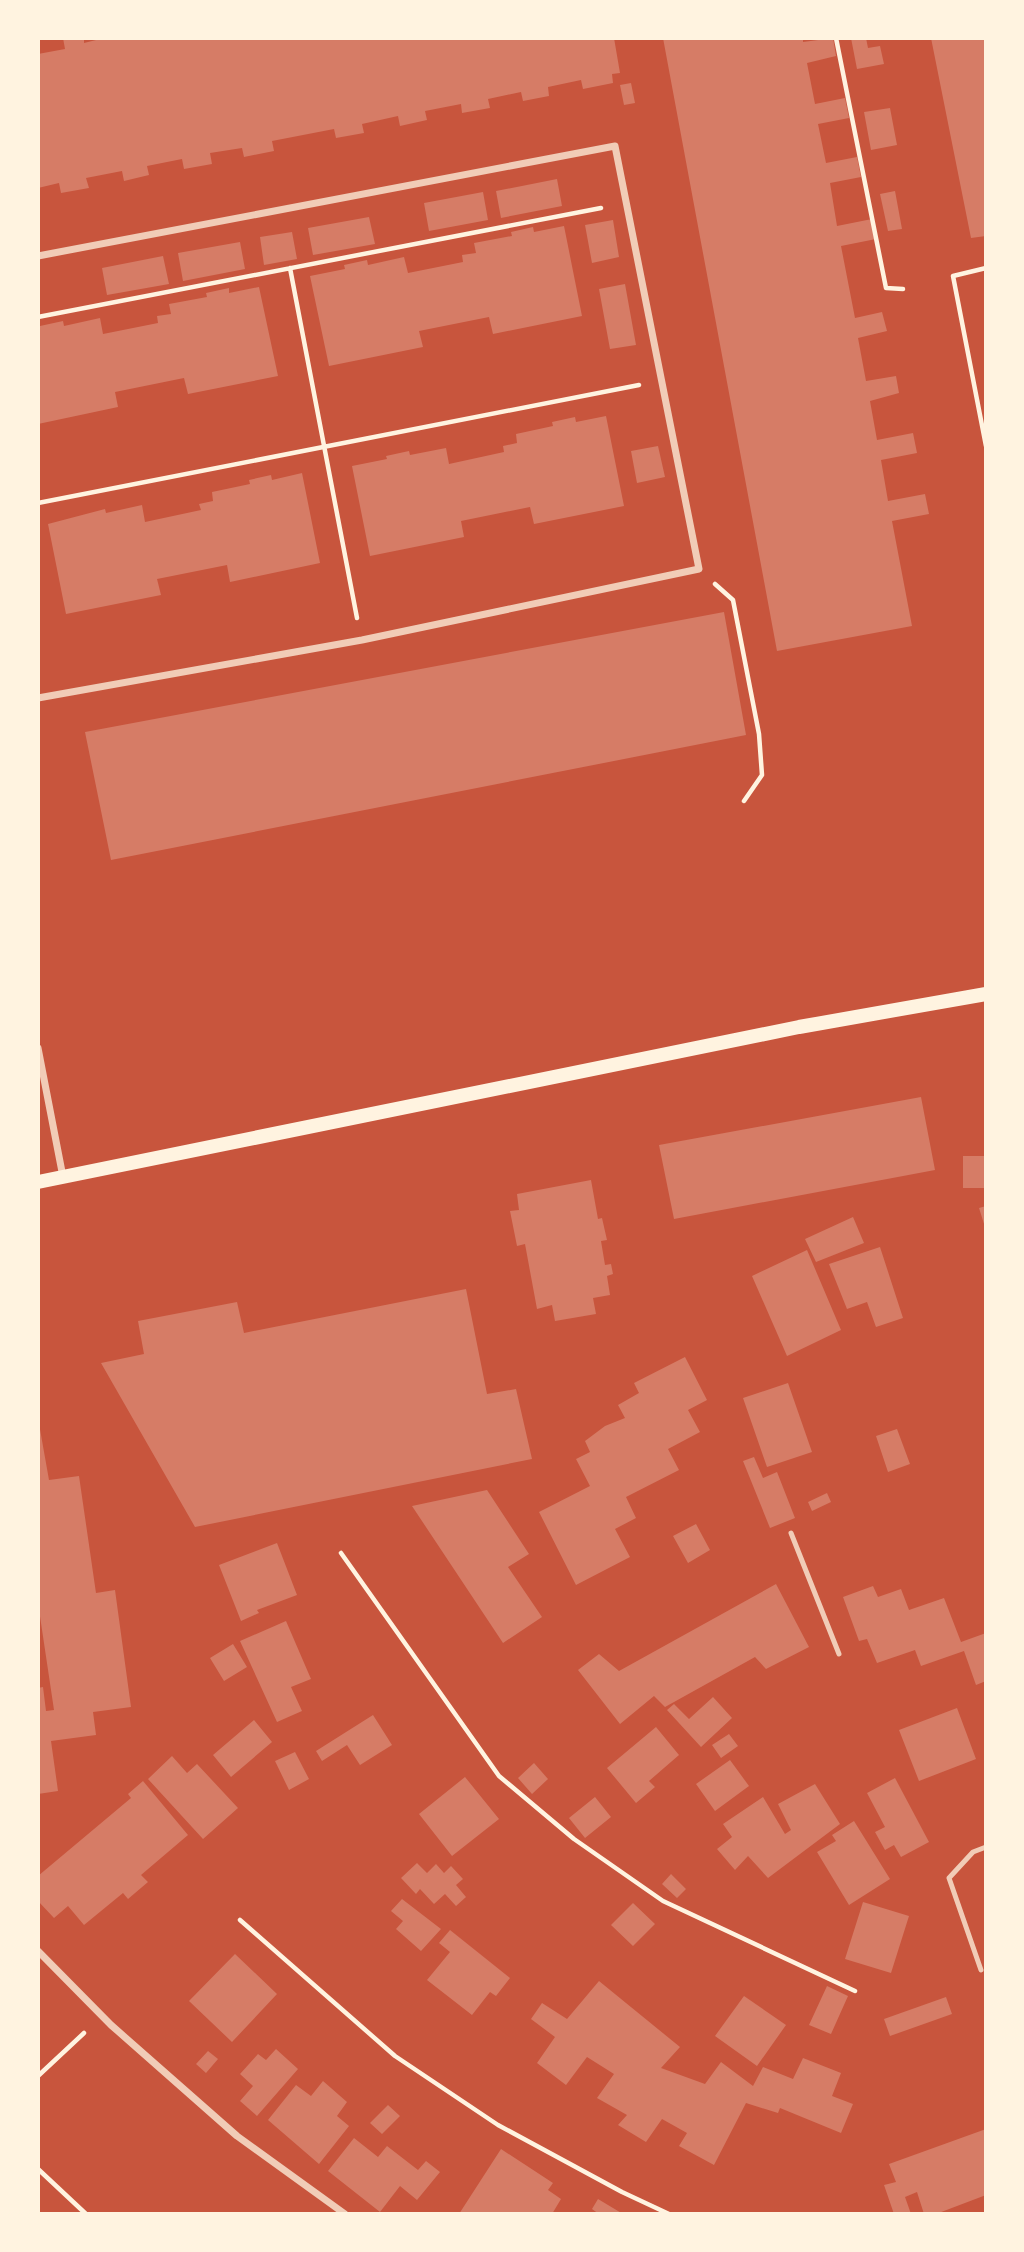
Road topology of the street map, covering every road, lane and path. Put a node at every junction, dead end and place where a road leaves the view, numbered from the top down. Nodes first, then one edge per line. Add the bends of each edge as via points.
1 (836, 38) edge
2 (627, 202) junction
3 (38, 256) edge
4 (290, 268) junction
5 (985, 268) edge
6 (903, 289) dead end
7 (38, 317) edge
8 (662, 381) junction
9 (983, 419) edge
10 (985, 446) edge
11 (325, 447) junction
12 (38, 503) edge
13 (699, 569) junction
14 (362, 640) junction
15 (38, 698) edge
16 (744, 802) dead end
17 (985, 994) edge
18 (38, 1048) edge
19 (63, 1177) junction
20 (38, 1182) edge
21 (791, 1534) dead end
22 (341, 1552) dead end
23 (839, 1654) dead end
24 (985, 1847) edge
25 (240, 1920) dead end
26 (38, 1951) edge
27 (981, 1970) dead end
28 (855, 1991) dead end
29 (102, 2016) junction
30 (38, 2076) edge
31 (38, 2169) edge
32 (86, 2214) edge
33 (345, 2214) edge
34 (669, 2214) edge

1 - 6 path via 886,288
2 - 3 street via 615,146
2 - 4 path
2 - 8 street
4 - 7 path
4 - 11 path
5 - 9 path via 953,275
8 - 11 path
8 - 13 street
9 - 10 path
11 - 12 path
11 - 14 path
13 - 14 street
13 - 16 path via 733,600 759,734 762,775
14 - 15 street
17 - 19 main road via 799,1027
18 - 19 street
19 - 20 main road
21 - 23 lane
22 - 28 path via 499,1776 574,1839 663,1901
24 - 27 lane via 973,1852 948,1878
25 - 34 path via 395,2056 498,2125
26 - 29 street
29 - 30 path
29 - 33 street via 237,2136
31 - 32 path

